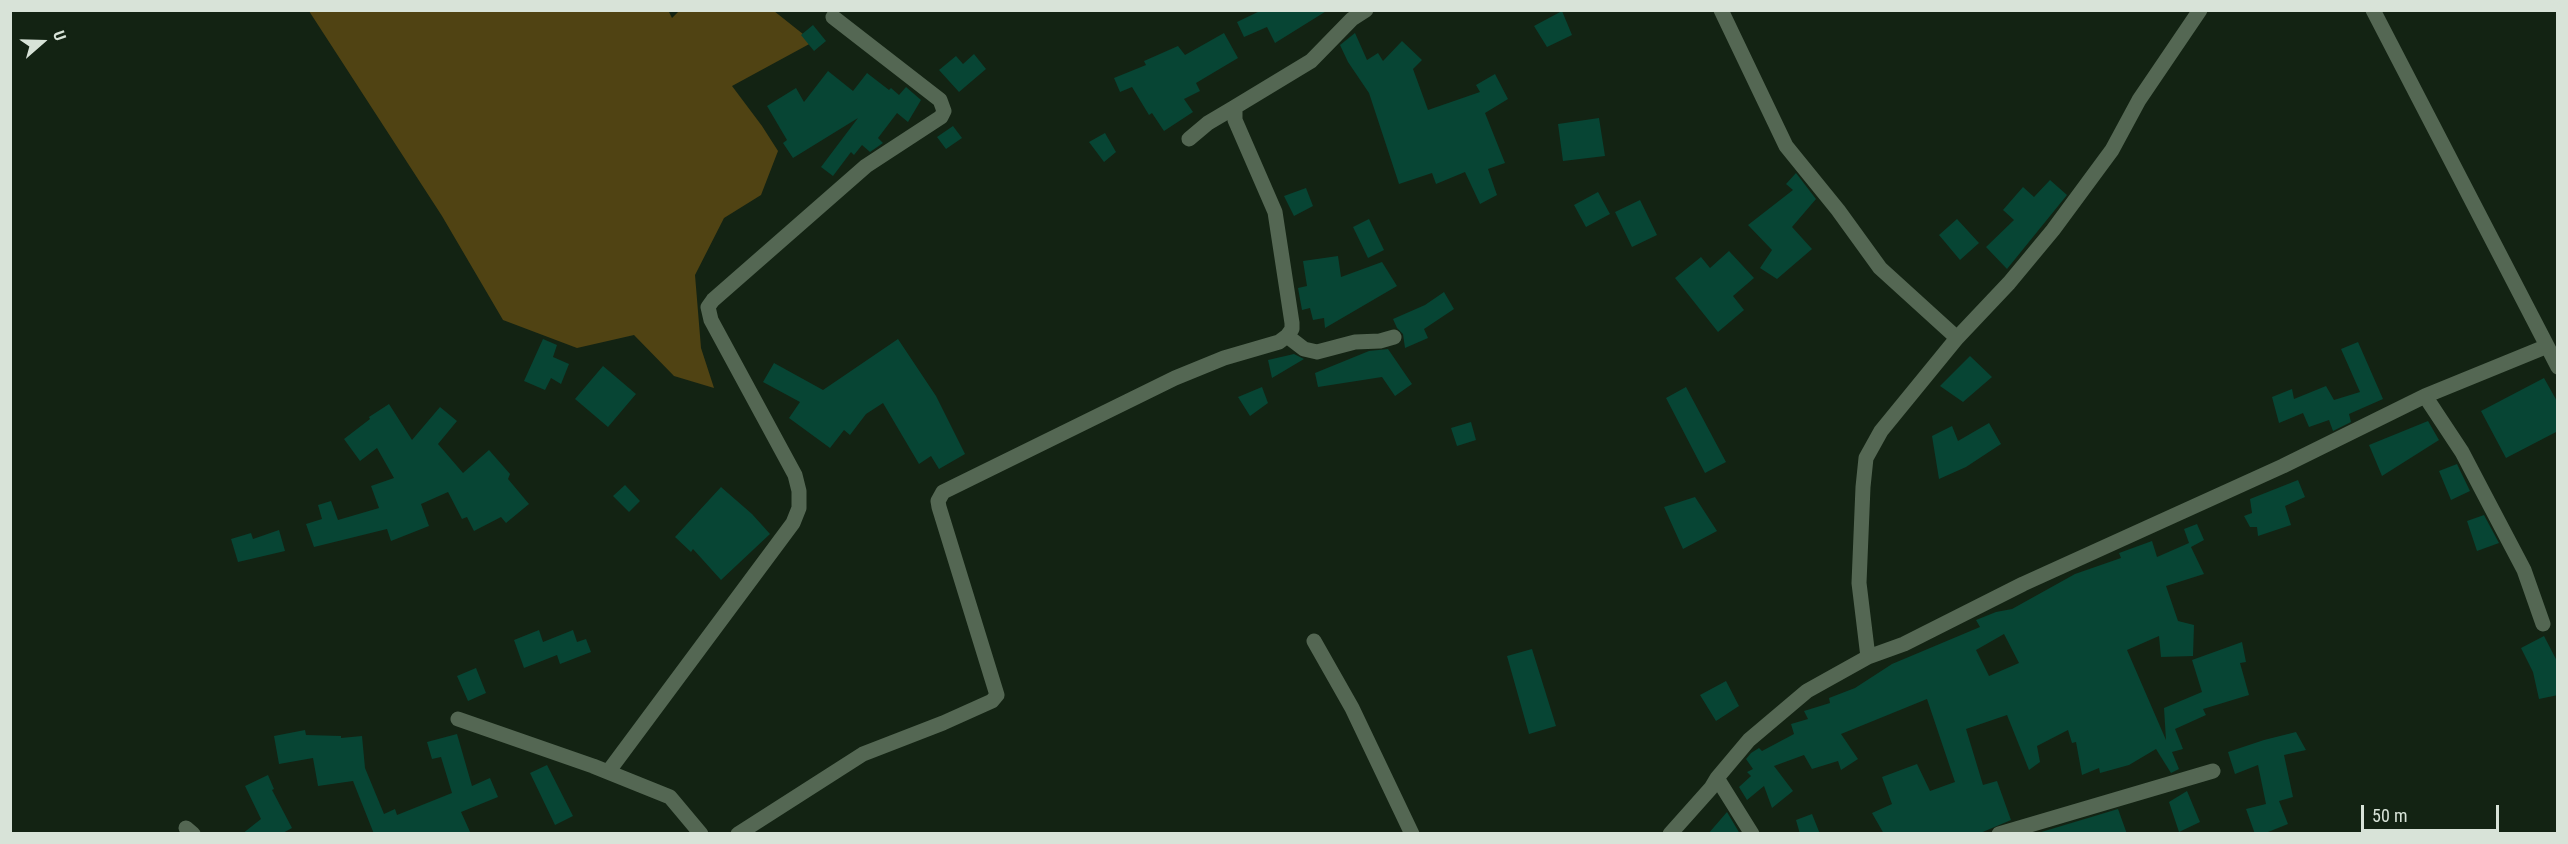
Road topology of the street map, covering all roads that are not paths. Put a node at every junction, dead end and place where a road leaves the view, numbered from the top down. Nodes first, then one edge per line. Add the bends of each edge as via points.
1 (1366, 10) edge
2 (1721, 10) edge
3 (2200, 10) edge
4 (2373, 10) edge
5 (833, 17) dead end
6 (1235, 107) junction
7 (1189, 139) dead end
8 (1287, 336) junction
9 (1394, 337) dead end
10 (1957, 338) junction
11 (2545, 347) junction
12 (2558, 368) edge
13 (2425, 396) junction
14 (2543, 624) dead end
15 (1314, 641) dead end
16 (1868, 657) junction
17 (458, 719) dead end
18 (2213, 771) dead end
19 (608, 772) junction
20 (1717, 778) junction
21 (1670, 833) edge
22 (701, 834) edge
23 (738, 834) edge
24 (1412, 834) edge
25 (1752, 834) edge
26 (2000, 834) edge

1 - 6 street via 1311,61
2 - 10 street via 1786,146 1880,268
3 - 10 street via 2139,100 2112,150 2053,230
4 - 11 street
5 - 19 street via 940,100 944,111 941,117 866,166 708,307 711,320 795,475 799,508 793,523
6 - 7 street
6 - 8 street via 1235,120 1275,212 1292,322
8 - 9 street via 1304,349 1317,352
8 - 23 street via 1174,378 943,492 938,503 997,695 992,701 943,723 863,754
10 - 16 street via 1881,431 1866,458 1859,583
11 - 12 street
11 - 13 street
13 - 14 street via 2479,483 2523,570
13 - 16 street via 2272,471 2023,584 1904,644
15 - 24 street via 1353,708
16 - 20 street via 1807,691 1749,740
17 - 19 street
18 - 26 street
19 - 22 street via 670,797
20 - 21 street
20 - 25 street

